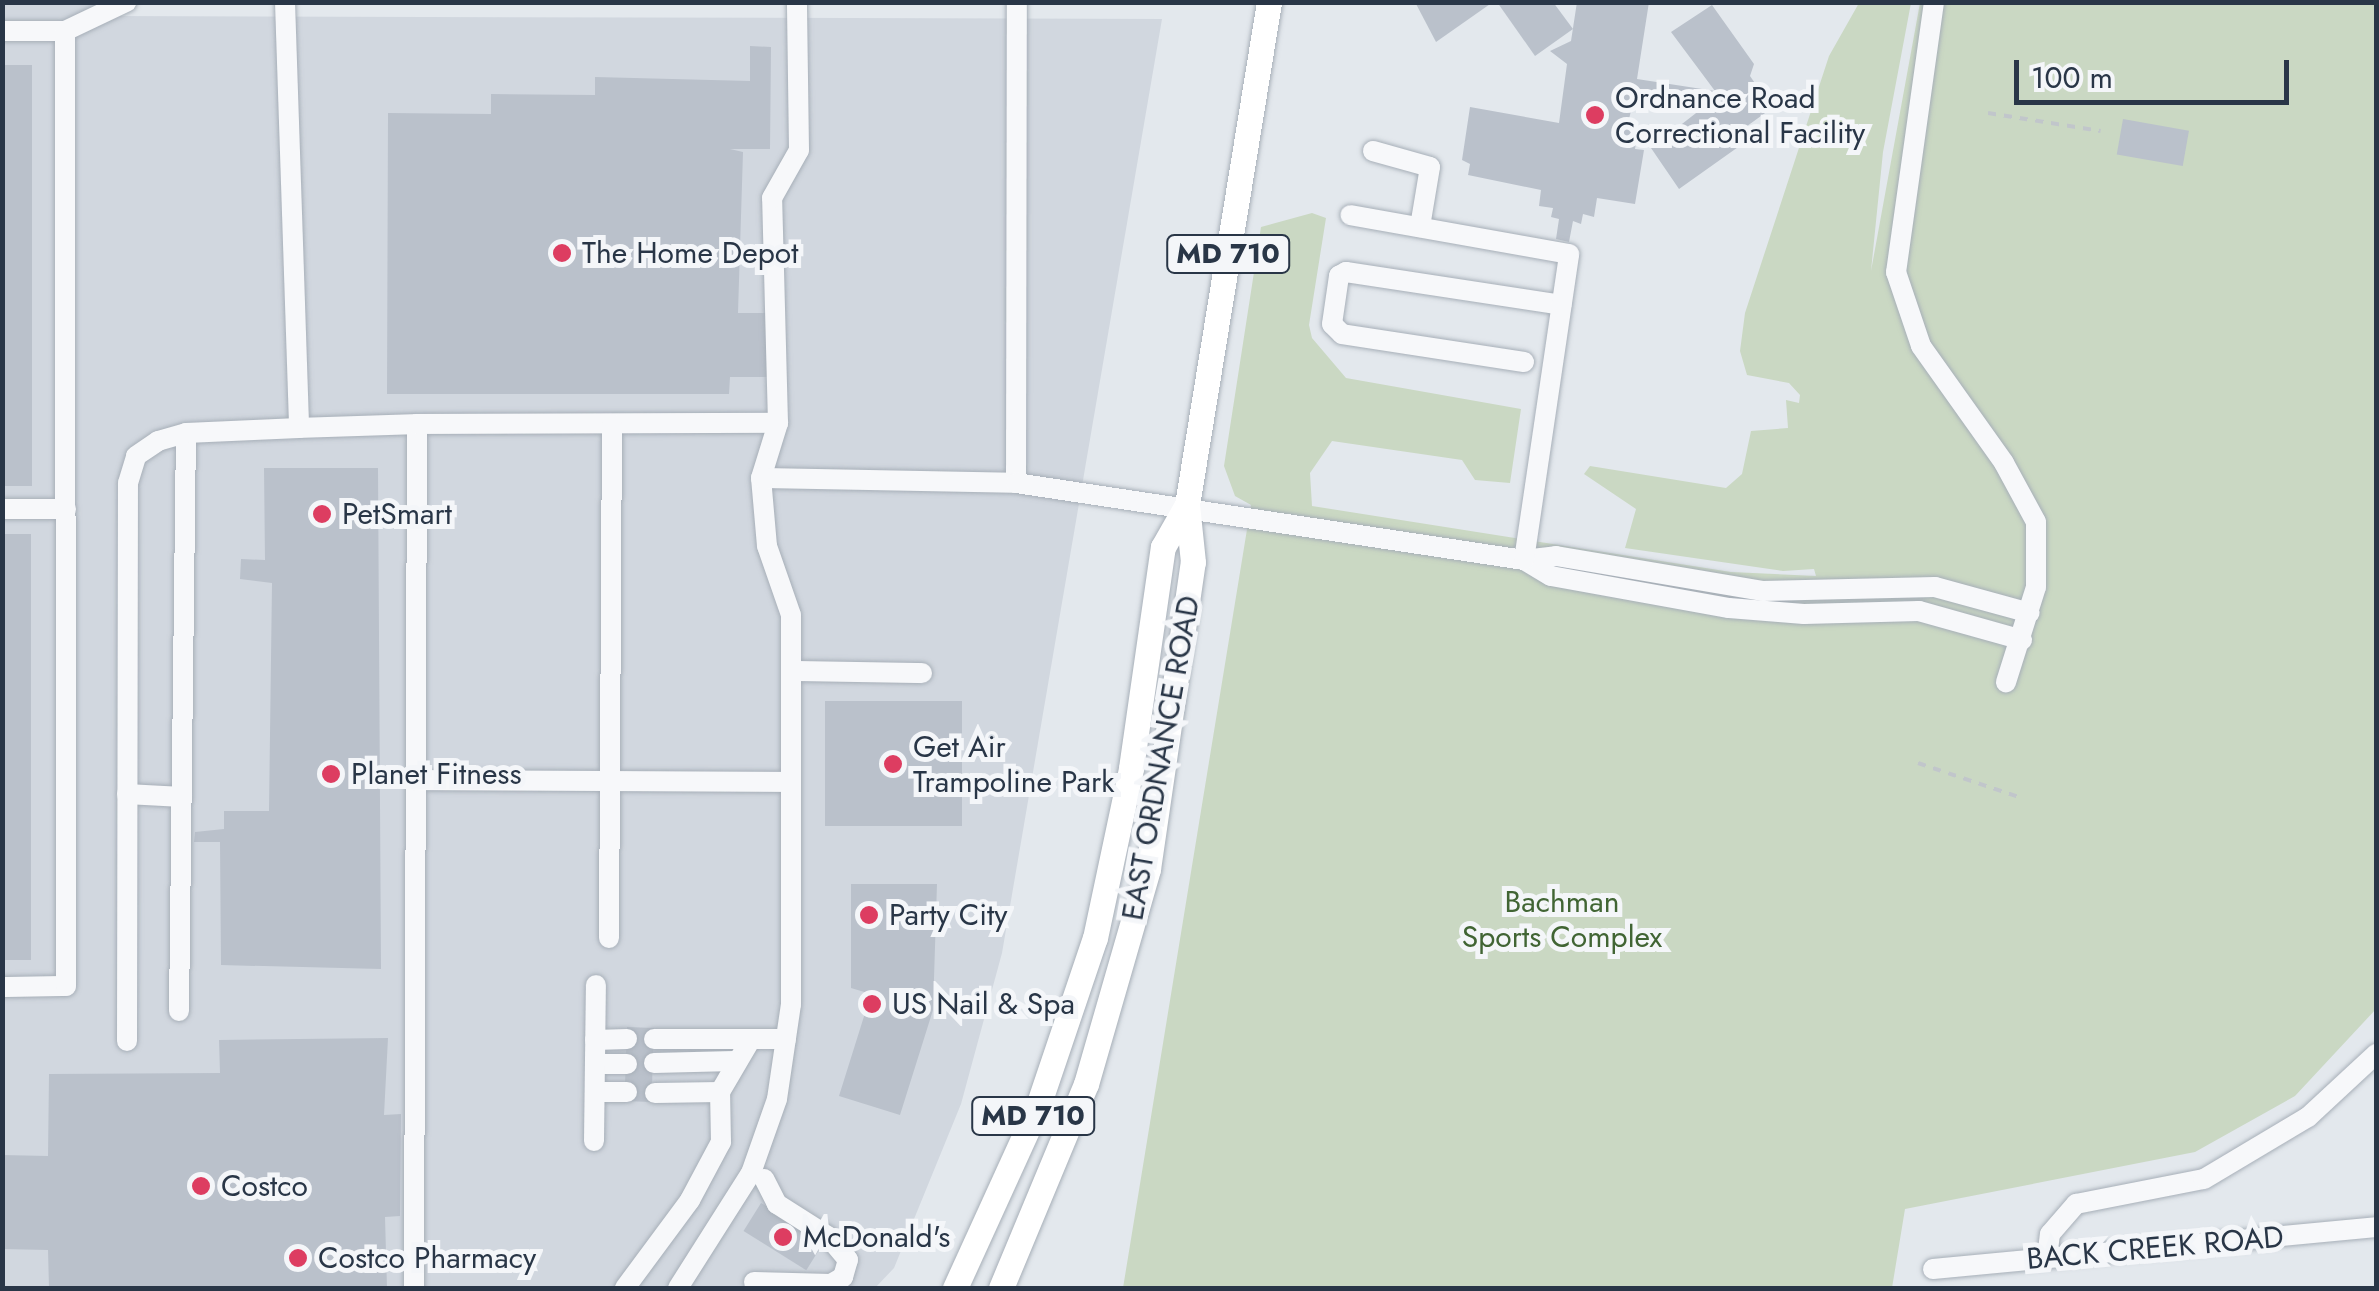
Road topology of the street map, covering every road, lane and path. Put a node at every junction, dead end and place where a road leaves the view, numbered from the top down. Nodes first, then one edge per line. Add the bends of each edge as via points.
1 (126, 2) edge
2 (285, 2) edge
3 (797, 2) edge
4 (1017, 2) edge
5 (1270, 2) edge
6 (1934, 2) edge
7 (2, 31) edge
8 (65, 31) junction
9 (1988, 113) dead end
10 (2101, 131) dead end
11 (1372, 151) dead end
12 (1350, 215) dead end
13 (1420, 228) junction
14 (1560, 310) junction
15 (1552, 369) junction
16 (418, 424) junction
17 (612, 424) junction
18 (778, 424) junction
19 (299, 428) junction
20 (186, 432) junction
21 (761, 478) junction
22 (1016, 483) junction
23 (1187, 505) junction
24 (2, 509) edge
25 (66, 509) junction
26 (1524, 560) junction
27 (2030, 613) junction
28 (2022, 640) junction
29 (792, 671) junction
30 (922, 673) dead end
31 (2006, 682) dead end
32 (1918, 763) dead end
33 (416, 780) junction
34 (610, 781) junction
35 (792, 782) junction
36 (128, 794) junction
37 (182, 797) junction
38 (2022, 798) dead end
39 (609, 938) dead end
40 (596, 985) dead end
41 (2, 986) edge
42 (180, 1011) dead end
43 (654, 1038) dead end
44 (627, 1039) dead end
45 (751, 1039) junction
46 (786, 1039) junction
47 (595, 1040) junction
48 (127, 1041) dead end
49 (2376, 1054) edge
50 (734, 1061) junction
51 (595, 1064) junction
52 (627, 1064) dead end
53 (654, 1064) dead end
54 (595, 1092) junction
55 (627, 1092) dead end
56 (655, 1092) dead end
57 (720, 1092) junction
58 (594, 1141) dead end
59 (764, 1179) dead end
60 (2376, 1227) edge
61 (2047, 1258) junction
62 (1933, 1269) dead end
63 (754, 1282) dead end
64 (682, 1287) edge
65 (414, 1288) edge
66 (625, 1288) edge
67 (955, 1288) edge
68 (1000, 1288) edge

1 - 8 lane
2 - 19 lane
3 - 18 lane via 798,150 772,198
4 - 22 lane
5 - 23 main road, EAST ORDNANCE ROAD / MD 710
6 - 27 lane via 1896,272 1921,346 2030,506 2040,550
7 - 8 lane
8 - 25 lane
9 - 10 path
11 - 13 lane via 1430,167
12 - 13 lane
13 - 14 lane via 1569,254
14 - 15 lane
14 - 15 lane via 1346,272 1339,276 1332,324 1342,334 1524,362 1526,370
15 - 26 lane
16 - 17 lane
16 - 19 lane
16 - 33 lane
17 - 18 lane
17 - 34 lane
18 - 21 lane
19 - 20 lane
20 - 36 lane via 136,456 128,483
20 - 37 lane
21 - 22 lane
21 - 29 lane via 767,546 791,615
22 - 23 lane
23 - 26 lane
23 - 67 main road, EAST ORDNANCE ROAD / MD 710 via 1164,547 1131,768 1095,938 1038,1106
23 - 68 main road, EAST ORDNANCE ROAD / MD 710 via 1193,562 1148,869 1086,1084
24 - 25 lane
25 - 41 lane via 66,986
26 - 27 lane via 1556,556 1762,590 1918,586
26 - 28 lane via 1552,576 1729,608 1918,611
27 - 28 lane
28 - 31 lane
29 - 30 lane
29 - 35 lane
32 - 38 path
33 - 34 lane
33 - 65 lane
34 - 35 lane
34 - 39 lane
35 - 46 lane
36 - 37 lane
36 - 48 lane
37 - 42 lane
40 - 47 lane
43 - 45 lane
44 - 47 lane
45 - 46 lane
45 - 50 lane
46 - 64 lane via 776,1099 751,1172
47 - 51 lane
49 - 61 lane via 2308,1117 2204,1179 2076,1204 2050,1234
50 - 53 lane
50 - 57 lane
51 - 52 lane
51 - 54 lane
54 - 55 lane
54 - 58 lane
56 - 57 lane
57 - 66 lane via 721,1142 690,1200
59 - 63 lane via 777,1204 829,1237 848,1260 843,1278 831,1284
60 - 61 lane, BACK CREEK ROAD
61 - 62 lane, BACK CREEK ROAD

